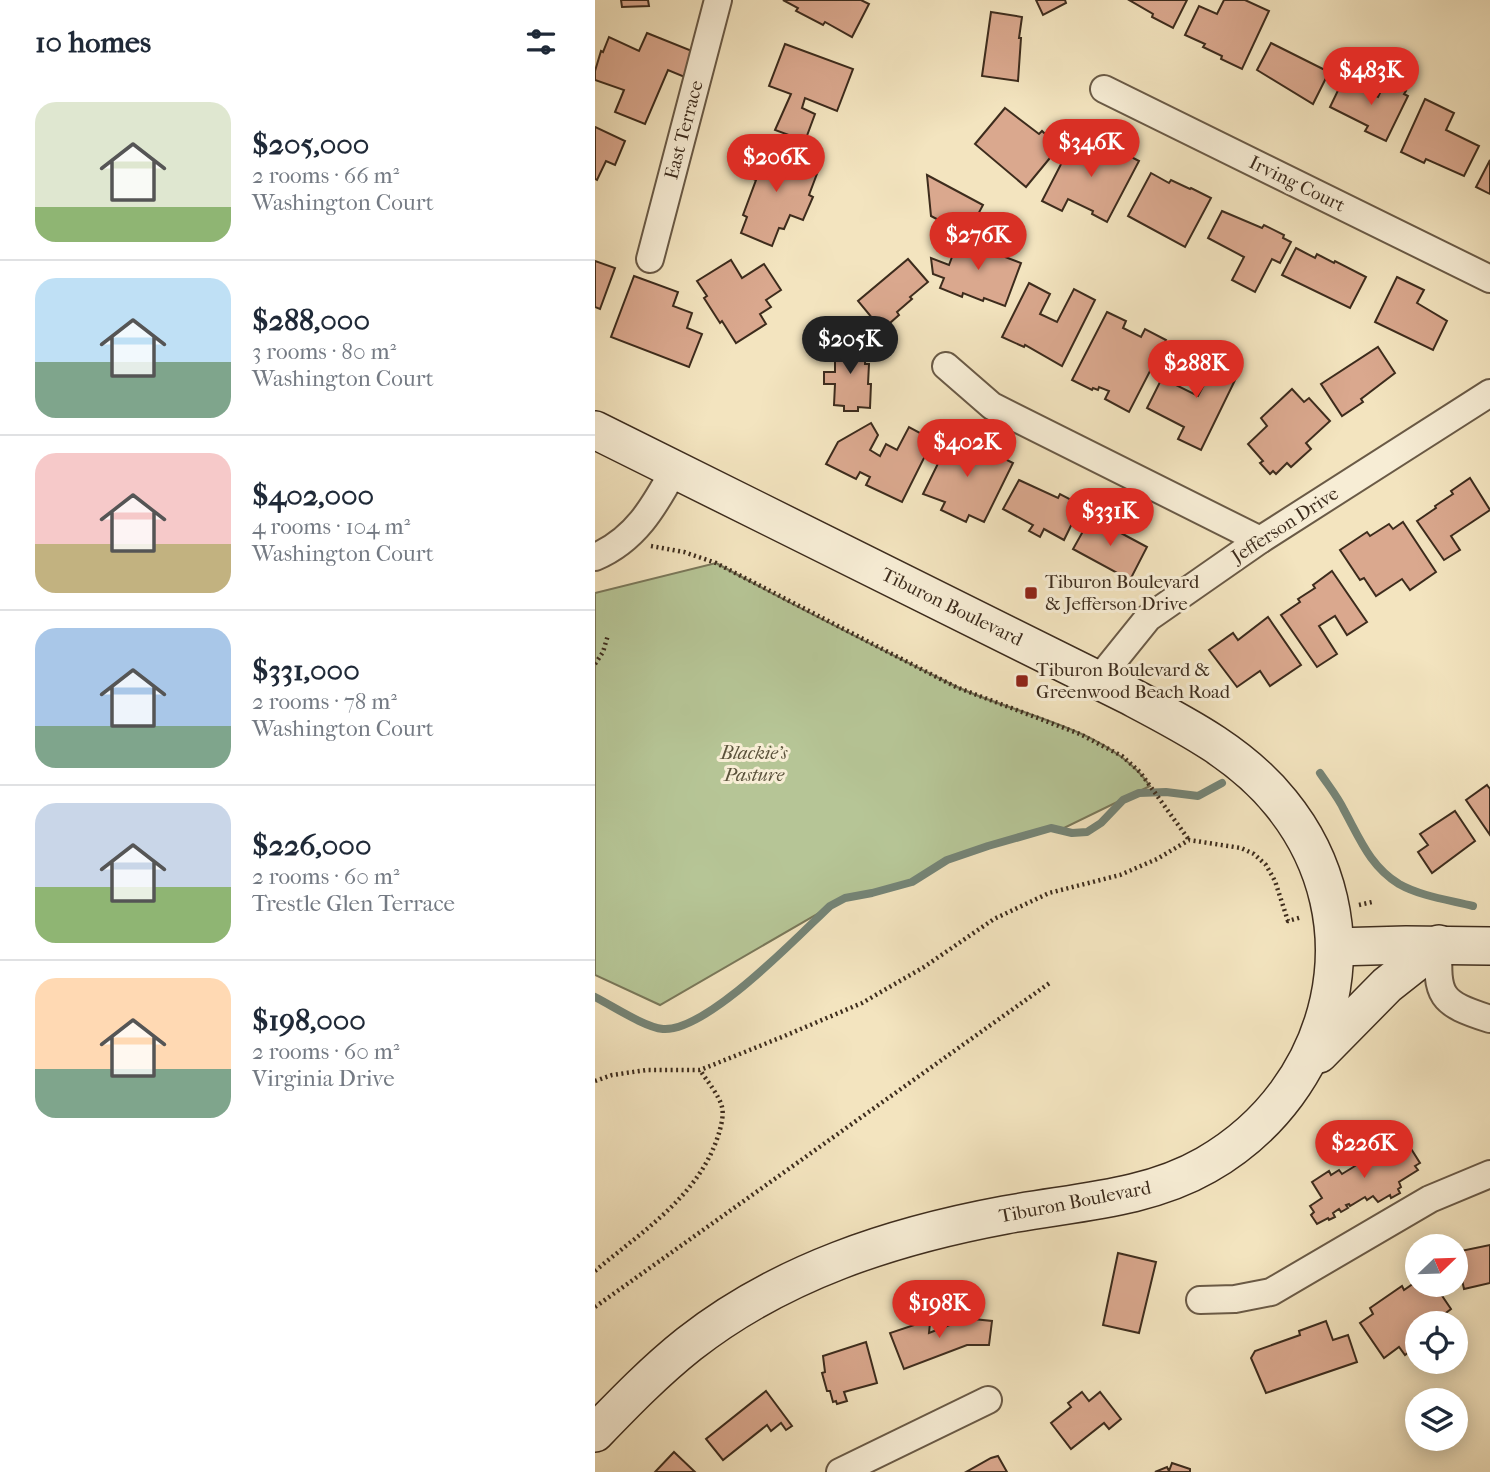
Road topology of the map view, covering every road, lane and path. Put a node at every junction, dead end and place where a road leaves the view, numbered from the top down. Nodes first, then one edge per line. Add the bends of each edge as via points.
1 (718, 0) edge
2 (1104, 89) dead end
3 (650, 259) dead end
4 (1490, 279) edge
5 (947, 366) dead end
6 (1490, 393) edge
7 (595, 430) edge
8 (674, 470) junction
9 (1260, 540) junction
10 (624, 541) junction
11 (595, 557) edge
12 (608, 635) dead end
13 (595, 664) edge
14 (1098, 680) junction
15 (1189, 840) junction
16 (1288, 921) dead end
17 (1439, 944) junction
18 (1490, 946) edge
19 (1335, 947) junction
20 (1051, 982) dead end
21 (1490, 1019) edge
22 (700, 1070) junction
23 (595, 1081) edge
24 (1292, 1084) junction
25 (1490, 1174) edge
26 (595, 1271) edge
27 (1200, 1300) dead end
28 (595, 1307) edge
29 (988, 1400) dead end
30 (595, 1433) edge
31 (840, 1472) edge

1 - 3 street, East Terrace
2 - 4 street, Irving Court
5 - 9 street via 992,406
6 - 9 street, Jefferson Drive
7 - 8 main road, Tiburon Boulevard
8 - 10 street via 646,519
8 - 14 main road, Tiburon Boulevard
9 - 14 street, Jefferson Drive via 1148,618
10 - 11 street
10 - 15 path via 716,563 956,687 1092,739 1140,772
12 - 13 path
14 - 19 main road, Tiburon Boulevard via 1211,741 1247,768 1280,802 1318,865
15 - 16 path via 1254,854 1275,881
15 - 22 path via 1120,875 1049,893 994,919 863,1003
17 - 18 main road
17 - 19 main road
17 - 21 street via 1437,972 1445,998 1453,1006
17 - 24 main road via 1378,993
19 - 24 main road, Tiburon Boulevard via 1334,983 1322,1031
20 - 28 path
22 - 23 path via 647,1070
22 - 26 path via 722,1107 710,1156 658,1220
24 - 30 main road, Tiburon Boulevard via 1245,1137 1183,1176 1130,1194 922,1234 844,1258 786,1283 691,1342
25 - 27 street via 1430,1199 1271,1292
29 - 31 street

